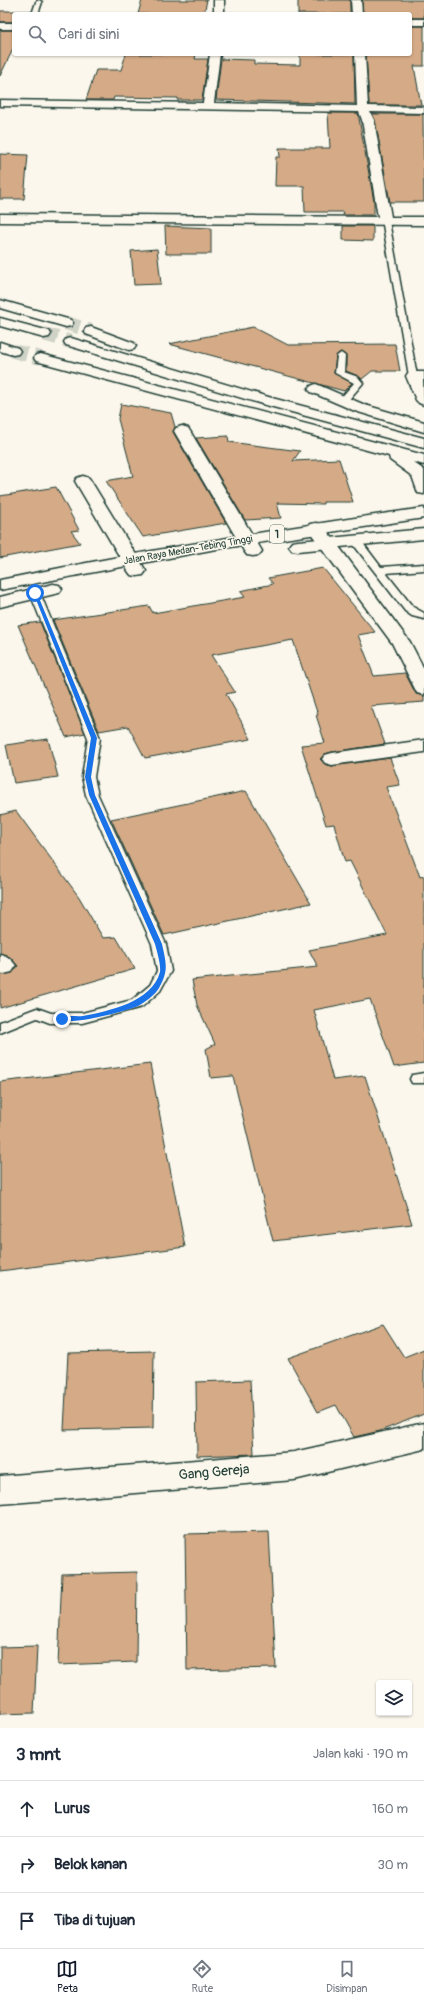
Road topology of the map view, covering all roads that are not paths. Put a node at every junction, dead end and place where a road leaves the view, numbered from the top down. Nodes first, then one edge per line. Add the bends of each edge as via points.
1 (219, 0) edge
2 (356, 0) edge
3 (39, 2) dead end
4 (36, 12) edge
5 (220, 12) edge
6 (357, 12) edge
7 (412, 22) edge
8 (424, 22) edge
9 (0, 26) edge
10 (12, 26) edge
11 (215, 56) edge
12 (360, 56) edge
13 (0, 102) edge
14 (208, 107) junction
15 (363, 109) junction
16 (424, 110) edge
17 (0, 218) edge
18 (384, 221) junction
19 (424, 221) edge
20 (0, 304) edge
21 (0, 322) edge
22 (66, 323) tunnel mouth
23 (91, 331) tunnel mouth
24 (44, 334) tunnel mouth
25 (71, 342) tunnel mouth
26 (341, 356) dead end
27 (41, 358) tunnel mouth
28 (419, 376) edge
29 (316, 389) dead end
30 (424, 400) edge
31 (267, 401) junction
32 (343, 401) junction
33 (424, 427) edge
34 (182, 431) dead end
35 (424, 443) edge
36 (382, 448) junction
37 (424, 460) edge
38 (83, 481) dead end
39 (424, 490) edge
40 (424, 513) edge
41 (375, 520) junction
42 (424, 534) edge
43 (321, 535) junction
44 (355, 540) junction
45 (249, 546) junction
46 (133, 565) junction
47 (424, 567) edge
48 (379, 570) junction
49 (0, 585) edge
50 (35, 593) junction
51 (0, 602) edge
52 (424, 616) edge
53 (424, 689) edge
54 (424, 746) edge
55 (332, 759) dead end
56 (0, 1028) edge
57 (424, 1436) edge
58 (0, 1490) edge

1 - 5 main road
2 - 6 main road
3 - 4 lane
7 - 8 main road
9 - 10 main road
11 - 14 main road
12 - 15 main road
13 - 14 main road
14 - 15 main road
15 - 16 main road
15 - 18 main road via 368,120
17 - 18 main road
18 - 19 main road
18 - 28 lane
20 - 22 main road
21 - 24 main road
23 - 31 main road
25 - 31 main road
26 - 32 lane via 339,373 359,383
27 - 36 main road
28 - 30 main road
29 - 32 main road
31 - 35 main road
32 - 33 main road
34 - 45 main road
36 - 37 main road
36 - 39 main road via 419,474
38 - 46 main road
39 - 41 main road via 401,511
40 - 41 main road, Jalan Raya Medan-Tebing Tinggi / 1
41 - 43 main road, Jalan Raya Medan-Tebing Tinggi / 1
42 - 44 main road, Jalan Raya Medan-Tebing Tinggi / 1
43 - 44 main road, Jalan Raya Medan-Tebing Tinggi / 1
43 - 45 main road, Jalan Raya Medan-Tebing Tinggi / 1
43 - 53 main road via 401,642
44 - 48 lane
45 - 46 main road, Jalan Raya Medan-Tebing Tinggi / 1
46 - 49 main road, Jalan Raya Medan-Tebing Tinggi / 1 via 82,568
46 - 50 main road, Jalan Raya Medan-Tebing Tinggi / 1
47 - 48 lane
48 - 52 lane via 409,609
50 - 51 main road, Jalan Raya Medan-Tebing Tinggi / 1
50 - 56 lane via 94,738 88,777 92,795 159,944 164,971 156,988 137,1004 82,1018 50,1018 37,1013
54 - 55 main road
57 - 58 main road, Gang Gereja via 294,1466

